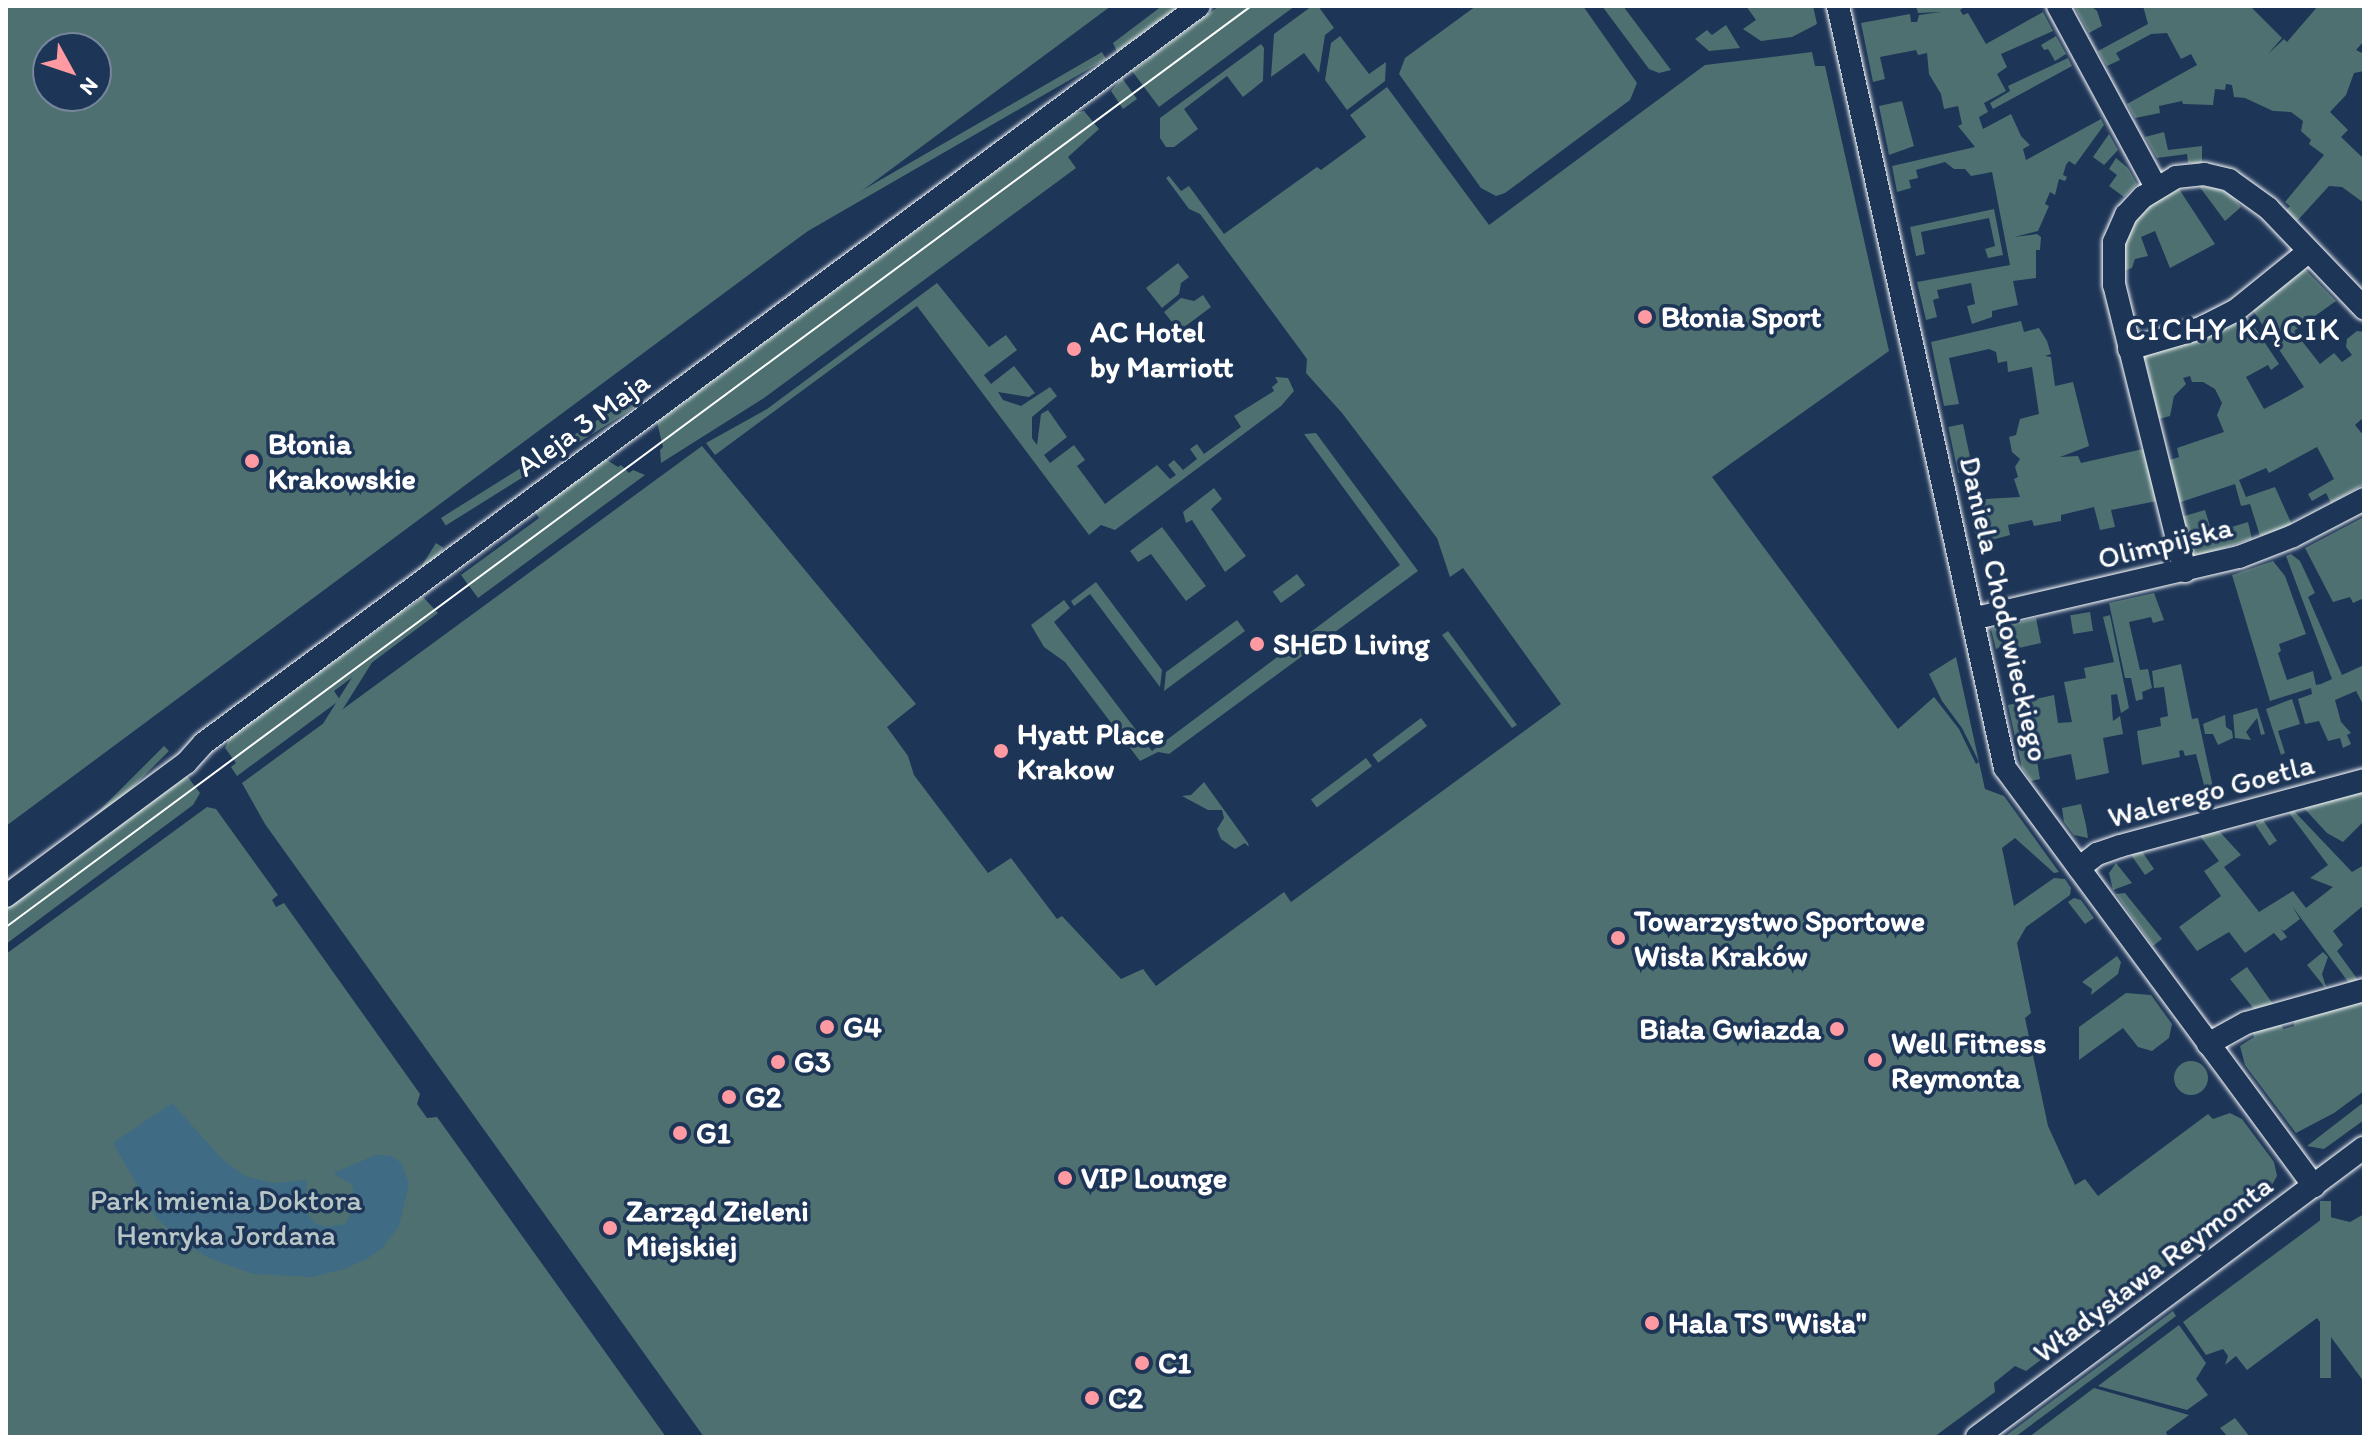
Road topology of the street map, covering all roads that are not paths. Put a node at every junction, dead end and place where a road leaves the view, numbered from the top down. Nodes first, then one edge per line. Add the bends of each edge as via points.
1 (1199, 6) edge
2 (1838, 6) edge
3 (2058, 6) edge
4 (2156, 187) junction
5 (2309, 251) junction
6 (2364, 308) edge
7 (2129, 349) junction
8 (2364, 499) edge
9 (2185, 571) junction
10 (1972, 619) junction
11 (2364, 780) edge
12 (2079, 868) junction
13 (6, 896) edge
14 (2364, 990) edge
15 (2208, 1044) junction
16 (2364, 1148) edge
17 (2314, 1186) junction
18 (1977, 1437) edge

1 - 13 street, Aleja 3 Maja via 204,743 186,763
2 - 10 street, Daniela Chodowieckiego
3 - 4 street
4 - 5 street via 2189,175 2229,180 2259,201
4 - 7 street via 2126,215 2114,242 2112,273
5 - 6 street
5 - 7 street via 2224,318
7 - 9 street
8 - 9 street, Olimpijska via 2276,544
9 - 10 street, Olimpijska
10 - 12 street, Daniela Chodowieckiego via 2005,768
11 - 12 street, Walerego Goetla via 2120,846
12 - 15 street, Daniela Chodowieckiego
14 - 15 street via 2246,1023
15 - 17 street, Daniela Chodowieckiego
16 - 17 street, Władysława Reymonta
17 - 18 street, Władysława Reymonta

